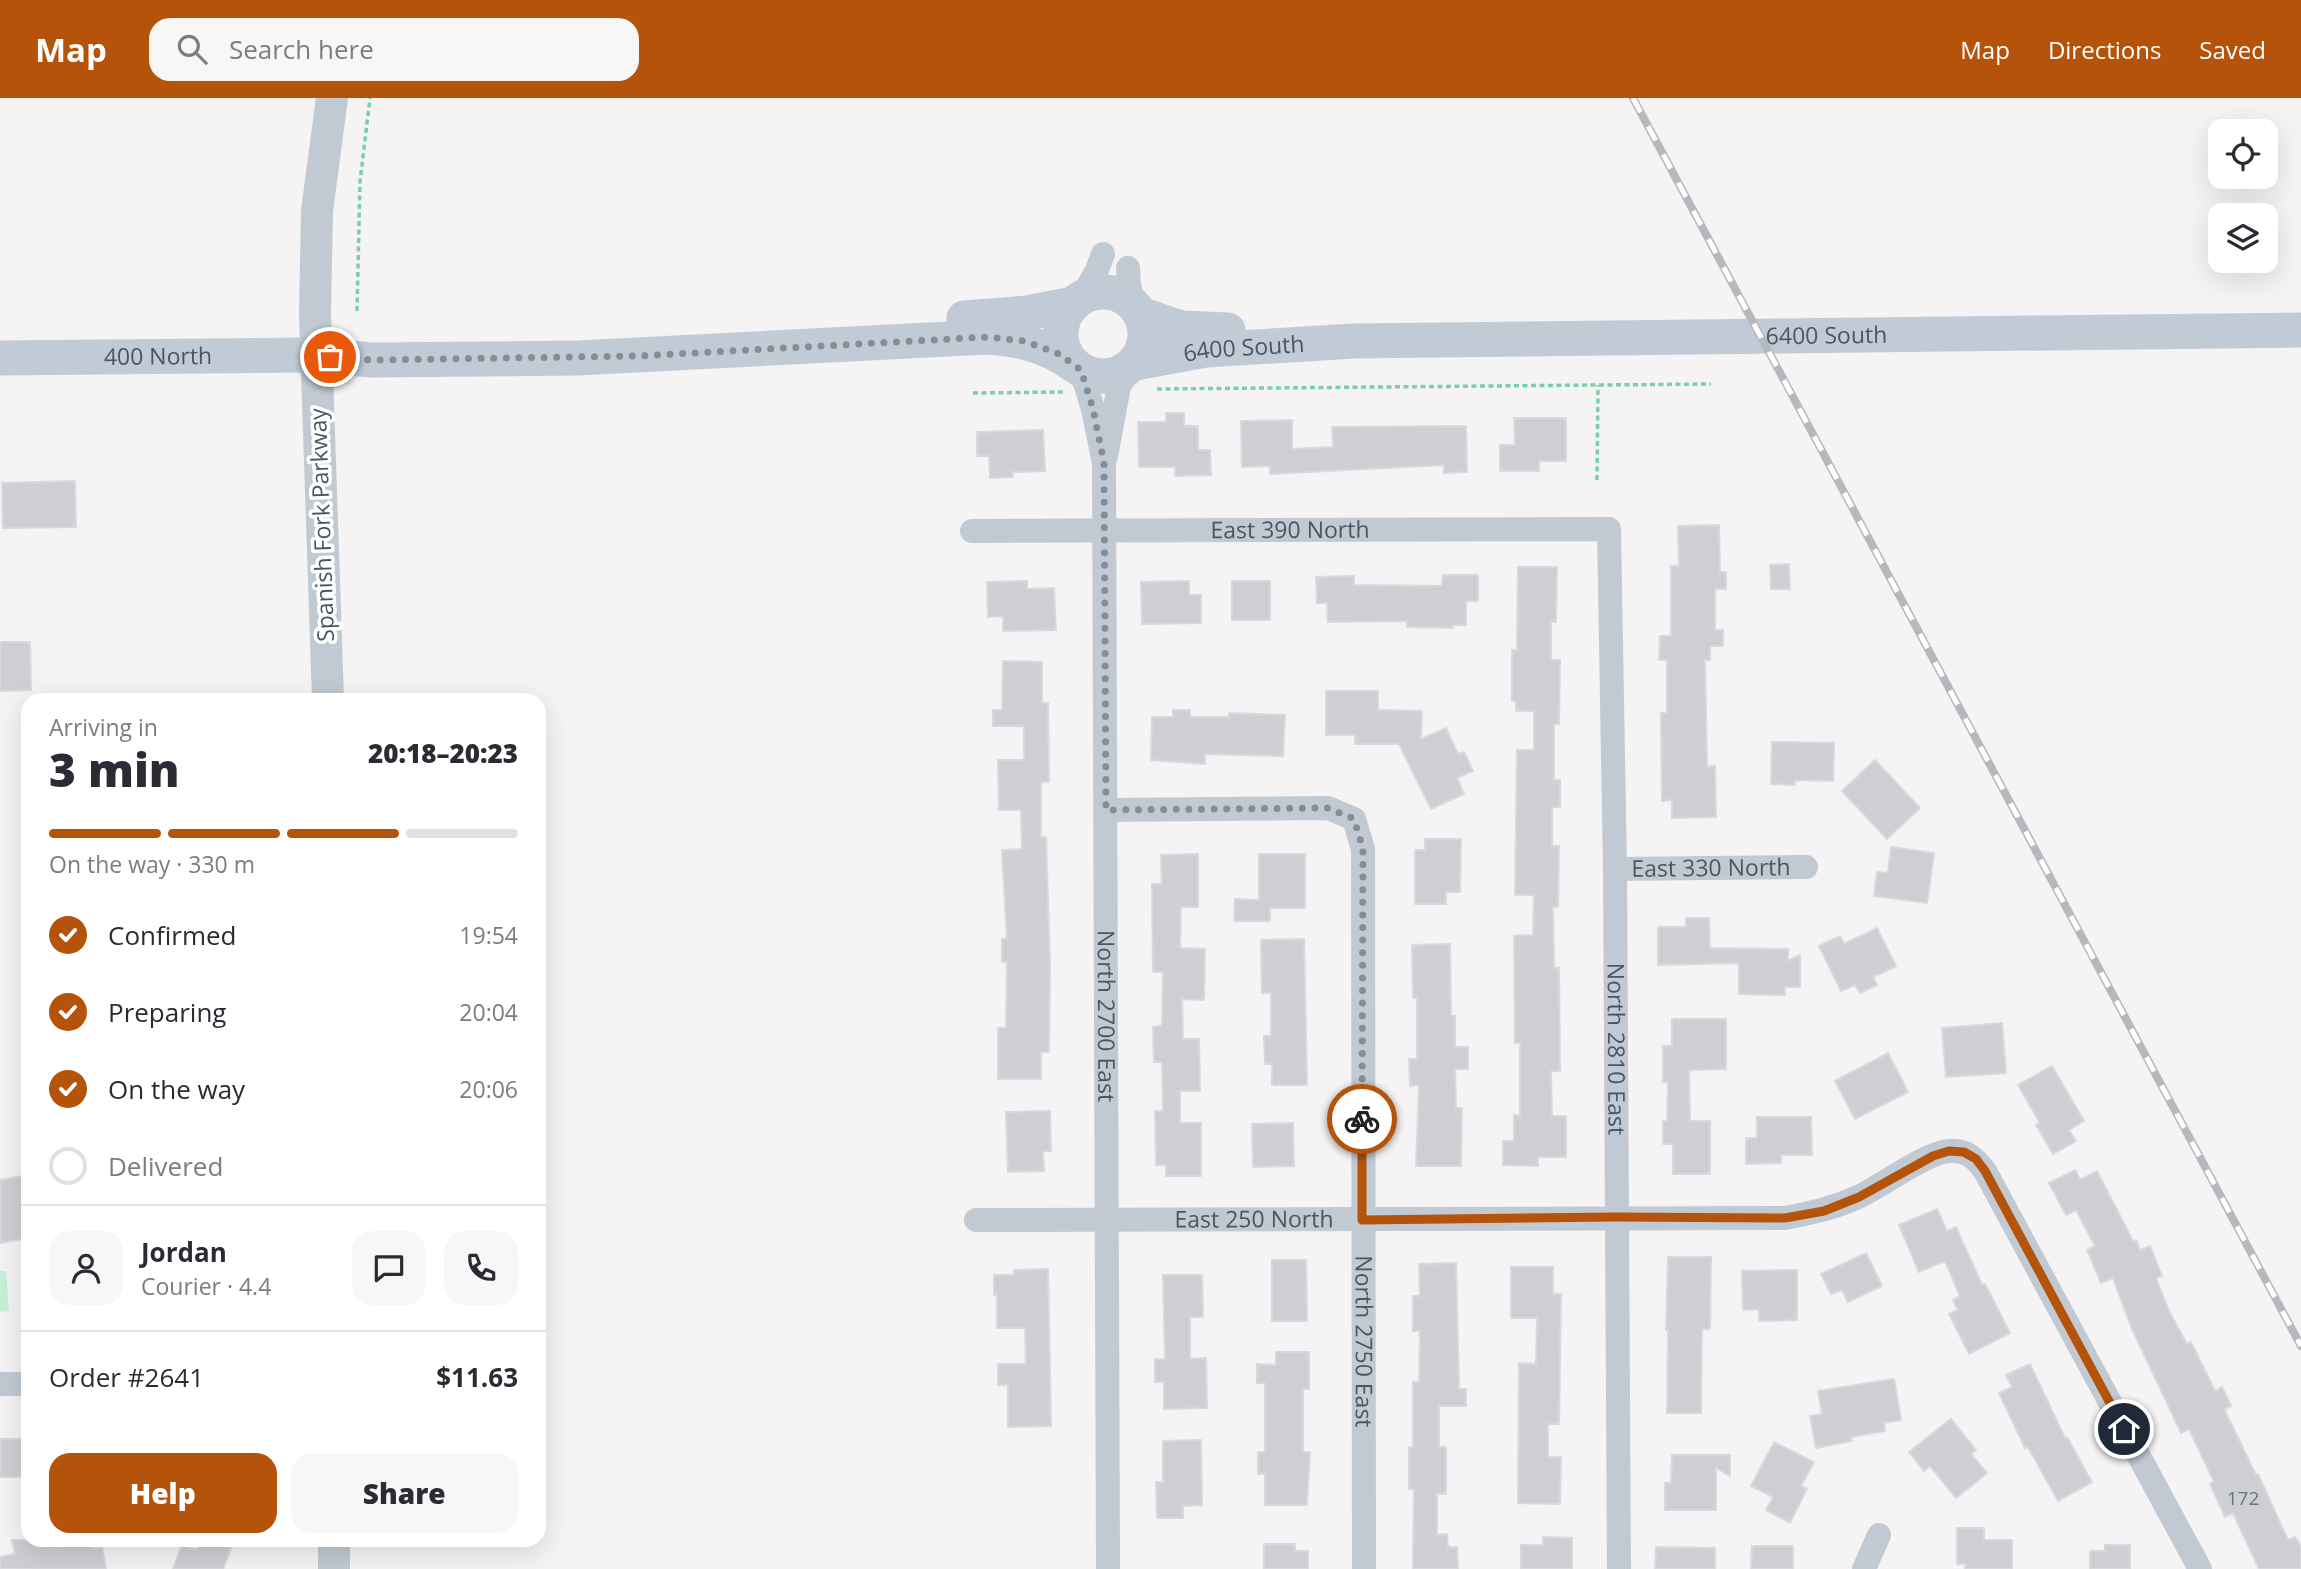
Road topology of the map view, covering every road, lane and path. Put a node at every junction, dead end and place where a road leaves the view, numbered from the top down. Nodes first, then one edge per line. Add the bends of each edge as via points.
1 (331, 98) edge
2 (370, 98) edge
3 (1103, 254) dead end
4 (1128, 268) dead end
5 (1078, 300) junction
6 (1137, 309) junction
7 (357, 311) dead end
8 (2301, 330) edge
9 (1354, 341) junction
10 (316, 355) junction
11 (0, 358) edge
12 (1138, 372) junction
13 (1074, 376) junction
14 (1711, 384) dead end
15 (1598, 385) junction
16 (973, 393) dead end
17 (1104, 463) junction
18 (1597, 480) dead end
19 (1105, 529) junction
20 (1609, 529) joint
21 (972, 531) dead end
22 (328, 693) edge
23 (1106, 810) junction
24 (1806, 867) dead end
25 (1615, 869) junction
26 (1615, 1217) junction
27 (975, 1220) dead end
28 (1106, 1220) junction
29 (1362, 1220) junction
30 (0, 1384) edge
31 (21, 1384) edge
32 (1879, 1535) dead end
33 (334, 1547) edge
34 (334, 1569) edge
35 (1108, 1569) edge
36 (1364, 1569) edge
37 (1619, 1569) edge
38 (1864, 1569) edge
39 (2200, 1569) edge

1 - 10 street, Spanish Fork Parkway via 317,211
2 - 7 path via 360,182
3 - 5 street
4 - 6 street
5 - 6 main road via 1104,292 1125,298
5 - 10 main road, 400 North via 997,316 688,335 368,341
5 - 13 main road via 1062,322 1060,333
6 - 9 main road, 6400 South via 1160,322 1198,330 1282,332
6 - 12 main road via 1146,334
8 - 9 main road, 6400 South
9 - 12 main road, 6400 South via 1206,350
10 - 11 main road, 400 North
10 - 13 main road, 400 North via 373,360 639,356 987,337 1035,344 1059,354
10 - 22 street, Spanish Fork Parkway
12 - 13 main road
12 - 15 path
12 - 17 street, North 2700 East via 1119,386
13 - 16 path via 1063,392
13 - 17 street, North 2700 East via 1093,409
14 - 15 path
15 - 18 path
17 - 19 street, North 2700 East
19 - 20 street, East 390 North
19 - 21 street, East 390 North
19 - 23 street, North 2700 East
20 - 25 street, North 2810 East
23 - 28 street, North 2700 East
23 - 29 street, North 2750 East via 1328,808 1354,819 1363,849
24 - 25 street, East 330 North
25 - 26 street, North 2810 East
26 - 29 street, East 250 North
26 - 37 street, North 2810 East
26 - 39 street, East 250 North via 1785,1218 1824,1211 1859,1197 1949,1151 1976,1159
27 - 28 street, East 250 North
28 - 29 street, East 250 North
28 - 35 street, North 2700 East
29 - 36 street, North 2750 East
30 - 31 street
32 - 38 street
33 - 34 street

